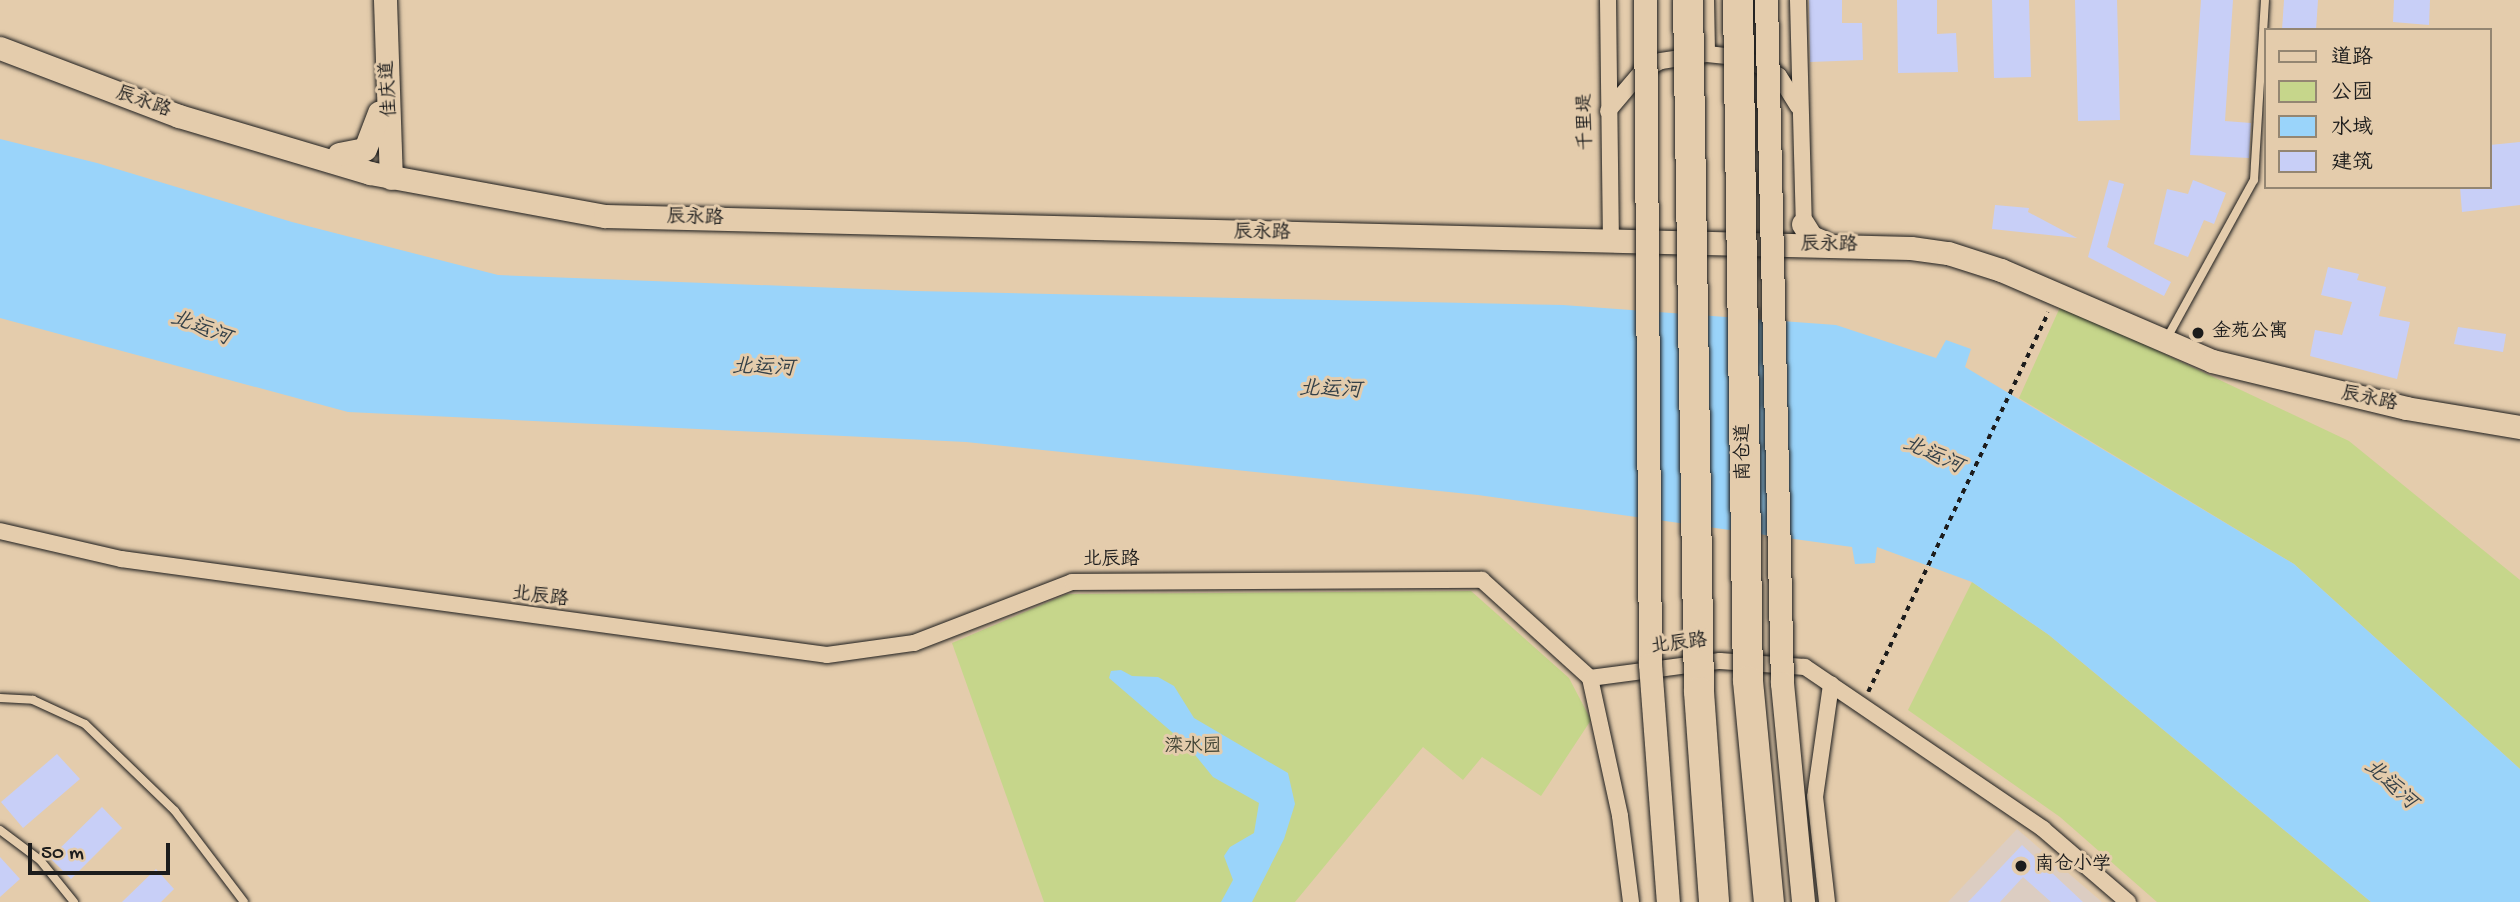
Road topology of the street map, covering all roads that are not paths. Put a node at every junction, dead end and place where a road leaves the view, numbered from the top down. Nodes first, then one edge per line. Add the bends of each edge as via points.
1 (373, 0) edge
2 (386, 0) edge
3 (1608, 0) edge
4 (1645, 0) edge
5 (1688, 0) edge
6 (1706, 0) edge
7 (1738, 0) edge
8 (1766, 0) edge
9 (1798, 0) edge
10 (2265, 0) edge
11 (0, 38) edge
12 (0, 48) edge
13 (1707, 54) junction
14 (385, 109) junction
15 (1608, 111) junction
16 (1801, 112) junction
17 (337, 159) junction
18 (383, 167) junction
19 (1808, 238) junction
20 (1611, 240) junction
21 (2165, 341) junction
22 (2520, 419) edge
23 (2520, 427) edge
24 (0, 531) edge
25 (1590, 678) junction
26 (1831, 684) junction
27 (0, 698) edge
28 (0, 830) edge
29 (74, 902) edge
30 (244, 902) edge
31 (1632, 902) edge
32 (1668, 902) edge
33 (1714, 902) edge
34 (1769, 902) edge
35 (1803, 902) edge
36 (1827, 902) edge
37 (2128, 902) edge

1 - 14 main road, 佳庆道
2 - 14 main road, 佳庆道
3 - 15 street, 千里堤
4 - 32 main road, bridge via 1650,664
5 - 33 highway, bridge via 1699,692
6 - 13 street
7 - 34 highway, 南仓道, bridge via 1748,681
8 - 35 main road, bridge via 1782,683
9 - 16 street
10 - 21 lane via 2254,180
11 - 17 main road, 辰永路 via 186,109
12 - 17 main road, 辰永路 via 179,116
13 - 15 street via 1661,61 1642,71
13 - 16 street via 1744,58 1779,76
14 - 17 main road via 365,149
14 - 18 main road, 佳庆道
15 - 20 street, 千里堤
16 - 19 street
17 - 18 main road, 辰永路
18 - 20 main road, 辰永路 via 616,206
19 - 20 main road, 辰永路
19 - 21 main road, 辰永路 via 1948,253 2001,270
19 - 21 main road, 辰永路 via 1961,250
21 - 22 main road, 辰永路 via 2275,373
21 - 23 main road, 辰永路 via 2272,379
24 - 25 street, 北辰路 via 135,561 827,656 914,643 1072,582 1482,580
25 - 26 street, 北辰路 via 1720,661 1805,667
25 - 31 street via 1620,816
26 - 36 street via 1815,797
26 - 37 street, 北辰路 via 2043,829
27 - 30 lane via 33,700 85,724 175,811
28 - 29 lane via 40,860

